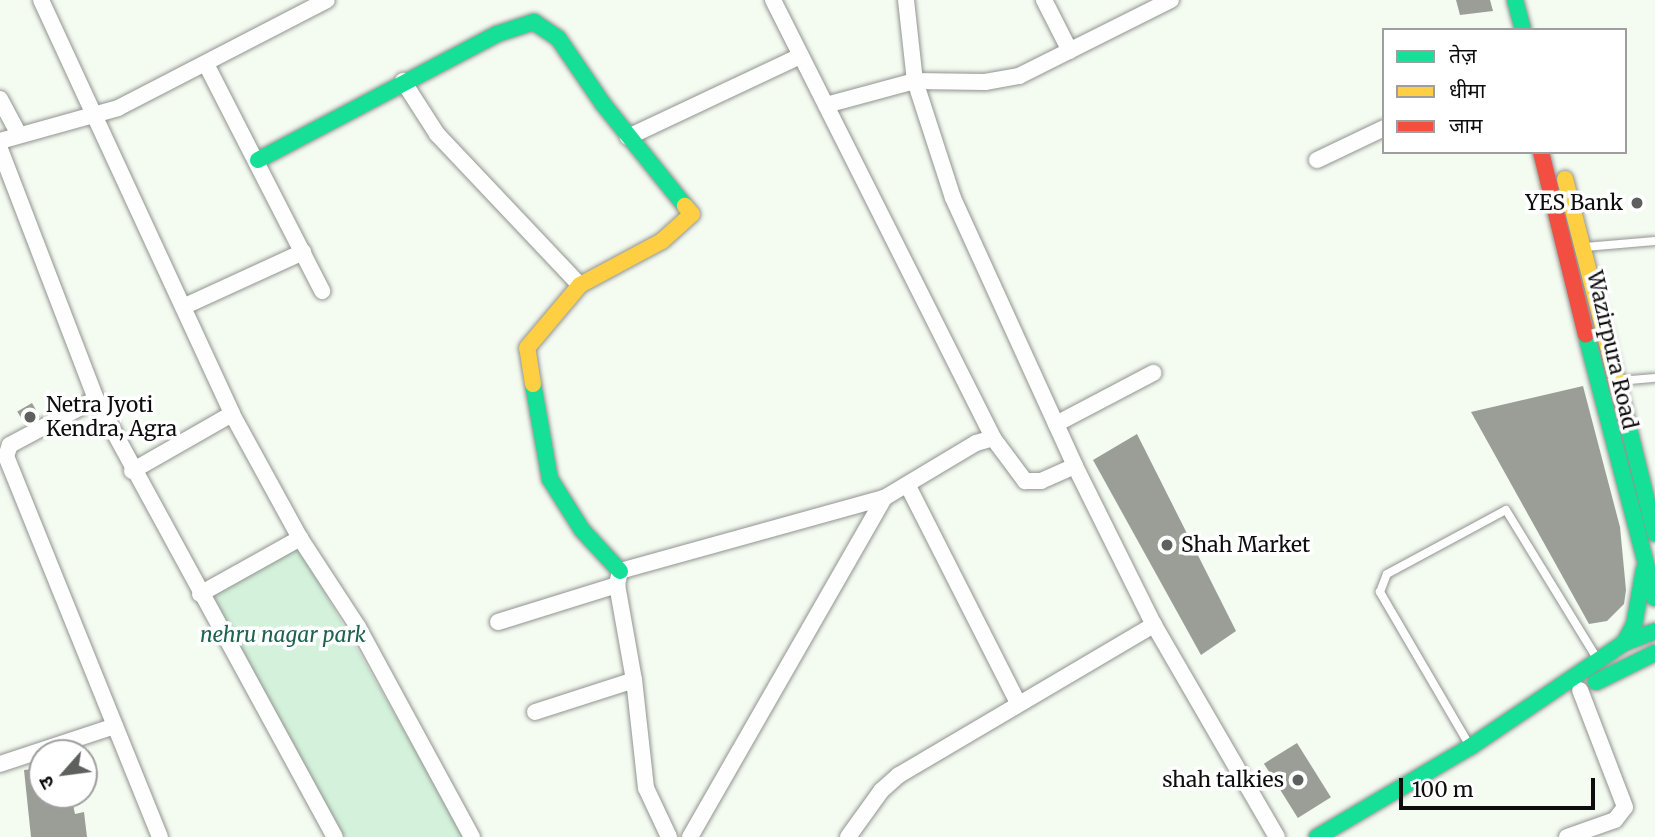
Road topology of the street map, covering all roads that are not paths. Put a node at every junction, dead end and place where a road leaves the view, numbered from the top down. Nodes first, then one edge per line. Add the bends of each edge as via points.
1 (41, 0) edge
2 (327, 0) edge
3 (773, 0) edge
4 (906, 0) edge
5 (1044, 0) edge
6 (1171, 0) edge
7 (1501, 0) edge
8 (1515, 0) edge
9 (1508, 28) edge
10 (1522, 28) edge
11 (1070, 51) junction
12 (800, 55) junction
13 (207, 66) junction
14 (402, 81) junction
15 (915, 81) junction
16 (0, 99) edge
17 (826, 105) junction
18 (94, 115) junction
19 (1382, 129) edge
20 (18, 134) junction
21 (628, 137) junction
22 (0, 141) edge
23 (0, 149) edge
24 (1542, 154) edge
25 (1558, 154) edge
26 (258, 160) junction
27 (1317, 160) dead end
28 (1655, 241) edge
29 (1584, 247) junction
30 (1567, 250) junction
31 (303, 252) junction
32 (580, 285) junction
33 (322, 291) dead end
34 (185, 306) junction
35 (1153, 373) dead end
36 (1655, 378) edge
37 (1616, 382) junction
38 (96, 398) junction
39 (232, 414) junction
40 (1056, 424) junction
41 (993, 438) junction
42 (1075, 466) junction
43 (132, 471) junction
44 (1648, 481) edge
45 (908, 486) junction
46 (1623, 486) junction
47 (884, 498) junction
48 (1655, 533) edge
49 (300, 538) junction
50 (1644, 565) junction
51 (618, 578) junction
52 (200, 594) junction
53 (1655, 598) edge
54 (498, 622) dead end
55 (1154, 625) junction
56 (1655, 631) edge
57 (1624, 643) junction
58 (1655, 653) edge
59 (1598, 661) junction
60 (634, 680) junction
61 (1580, 690) junction
62 (1018, 703) junction
63 (535, 712) dead end
64 (115, 726) junction
65 (1470, 747) junction
66 (0, 764) edge
67 (1588, 834) edge
68 (327, 835) edge
69 (466, 835) edge
70 (160, 837) edge
71 (669, 837) edge
72 (690, 837) edge
73 (848, 837) edge
74 (1277, 837) edge
75 (1317, 837) edge
76 (1345, 837) edge
77 (1567, 837) edge

1 - 18 street
2 - 13 street
3 - 12 street
4 - 15 street
5 - 11 street
6 - 11 street
7 - 9 main road
8 - 10 main road
11 - 15 street via 1008,79
12 - 17 street
12 - 21 street
13 - 18 street
13 - 26 street
14 - 21 main road via 497,34 534,22 558,38
14 - 26 main road
14 - 32 street via 437,134
15 - 17 street
15 - 40 street via 961,217
16 - 20 street
17 - 41 street
18 - 20 street
18 - 34 street
19 - 27 street
20 - 22 street
21 - 32 main road via 692,214 662,241
23 - 38 street
24 - 30 main road, Wazirpura Road
25 - 29 main road, Wazirpura Road
26 - 31 street
28 - 29 lane
29 - 30 lane
29 - 37 main road, Wazirpura Road
30 - 46 main road, Wazirpura Road
31 - 33 street
31 - 34 street
32 - 51 main road via 543,326 526,354 550,479
34 - 39 street
35 - 40 street
36 - 37 lane
37 - 44 main road, Wazirpura Road
38 - 43 street
38 - 64 street via 15,442 6,452
39 - 43 street
39 - 49 street
40 - 42 street
41 - 42 street via 1025,481 1041,481
41 - 45 street via 976,443
42 - 55 street
43 - 52 street
44 - 46 lane
44 - 48 main road, Wazirpura Road
45 - 47 street
45 - 62 street
46 - 50 main road, Wazirpura Road
47 - 51 street
47 - 72 street
49 - 52 street
49 - 69 street via 358,627
50 - 53 main road, Wazirpura Road
50 - 57 main road via 1634,625
51 - 54 street
51 - 60 street
52 - 68 street
55 - 62 street
55 - 74 street
56 - 57 main road
57 - 59 main road
58 - 61 main road
59 - 65 main road
59 - 65 lane via 1506,510 1387,574 1380,593
60 - 63 street
60 - 71 street via 646,788
61 - 67 street via 1625,807 1621,816
61 - 76 main road via 1519,734
62 - 73 street via 889,783
64 - 66 street
64 - 70 street
65 - 75 main road
67 - 77 street

